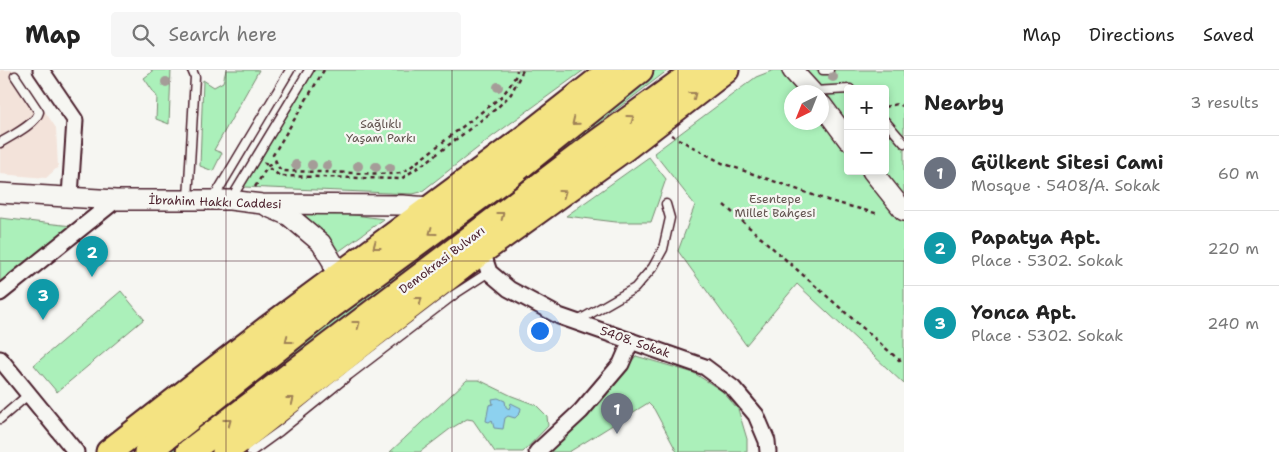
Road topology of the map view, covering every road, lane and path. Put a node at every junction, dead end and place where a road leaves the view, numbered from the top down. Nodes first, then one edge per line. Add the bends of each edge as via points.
1 (41, 70) edge
2 (192, 70) edge
3 (290, 70) edge
4 (309, 70) edge
5 (324, 70) edge
6 (517, 70) edge
7 (523, 70) edge
8 (611, 70) edge
9 (640, 70) edge
10 (697, 70) edge
11 (725, 70) edge
12 (823, 70) edge
13 (829, 70) edge
14 (15, 76) dead end
15 (803, 84) edge
16 (844, 88) edge
17 (889, 106) edge
18 (904, 106) edge
19 (889, 126) edge
20 (667, 133) dead end
21 (844, 135) edge
22 (0, 143) edge
23 (904, 143) edge
24 (265, 158) dead end
25 (275, 162) junction
26 (268, 166) junction
27 (875, 175) edge
28 (0, 194) edge
29 (70, 196) junction
30 (116, 200) junction
31 (188, 201) junction
32 (212, 201) junction
33 (247, 202) junction
34 (666, 204) dead end
35 (724, 205) dead end
36 (430, 207) junction
37 (904, 211) edge
38 (879, 214) dead end
39 (486, 261) junction
40 (336, 276) junction
41 (0, 293) edge
42 (576, 322) junction
43 (631, 341) junction
44 (0, 359) edge
45 (904, 359) edge
46 (29, 394) junction
47 (0, 418) edge
48 (76, 452) edge
49 (109, 452) edge
50 (147, 452) edge
51 (189, 452) edge
52 (225, 452) edge
53 (251, 452) edge
54 (537, 452) edge
55 (768, 452) edge

1 - 29 street via 74,120
2 - 31 lane via 195,77
3 - 32 lane
4 - 33 lane via 259,151
5 - 25 path via 275,150
6 - 25 path via 516,77 502,96 401,173 283,171
7 - 26 path via 511,94 497,108 401,179 280,176
8 - 36 highway
9 -> 50 highway via 509,175 327,309
51 -> 10 highway, Demokrasi Bulvarı
39 -> 11 highway
12 - 13 lane
14 - 22 lane via 39,115
15 - 16 lane
15 - 21 street
17 - 18 path
19 - 23 lane
20 - 38 path via 722,163 830,201
24 - 26 path
25 - 26 path
26 - 33 path
27 - 37 street
28 - 29 street, İbrahim Hakkı Caddesi
29 - 30 street, İbrahim Hakkı Caddesi
30 - 31 street, İbrahim Hakkı Caddesi
30 - 41 street
31 - 32 street, İbrahim Hakkı Caddesi
32 - 33 street, İbrahim Hakkı Caddesi
33 - 36 street, İbrahim Hakkı Caddesi
33 - 40 street via 289,216 313,235 332,261
34 - 42 lane via 670,218 663,249 653,267 635,288
35 - 45 path via 899,360
36 -> 40 highway
39 - 42 street, 5408. Sokak via 509,289
52 -> 39 highway via 390,322
39 - 53 lane via 455,294
40 - 49 highway
42 - 43 street, 5408. Sokak
43 - 54 street via 621,364 581,411
43 - 55 street, 5408. Sokak via 705,366 734,388 756,415
44 - 46 street
46 - 47 lane
46 - 48 street

